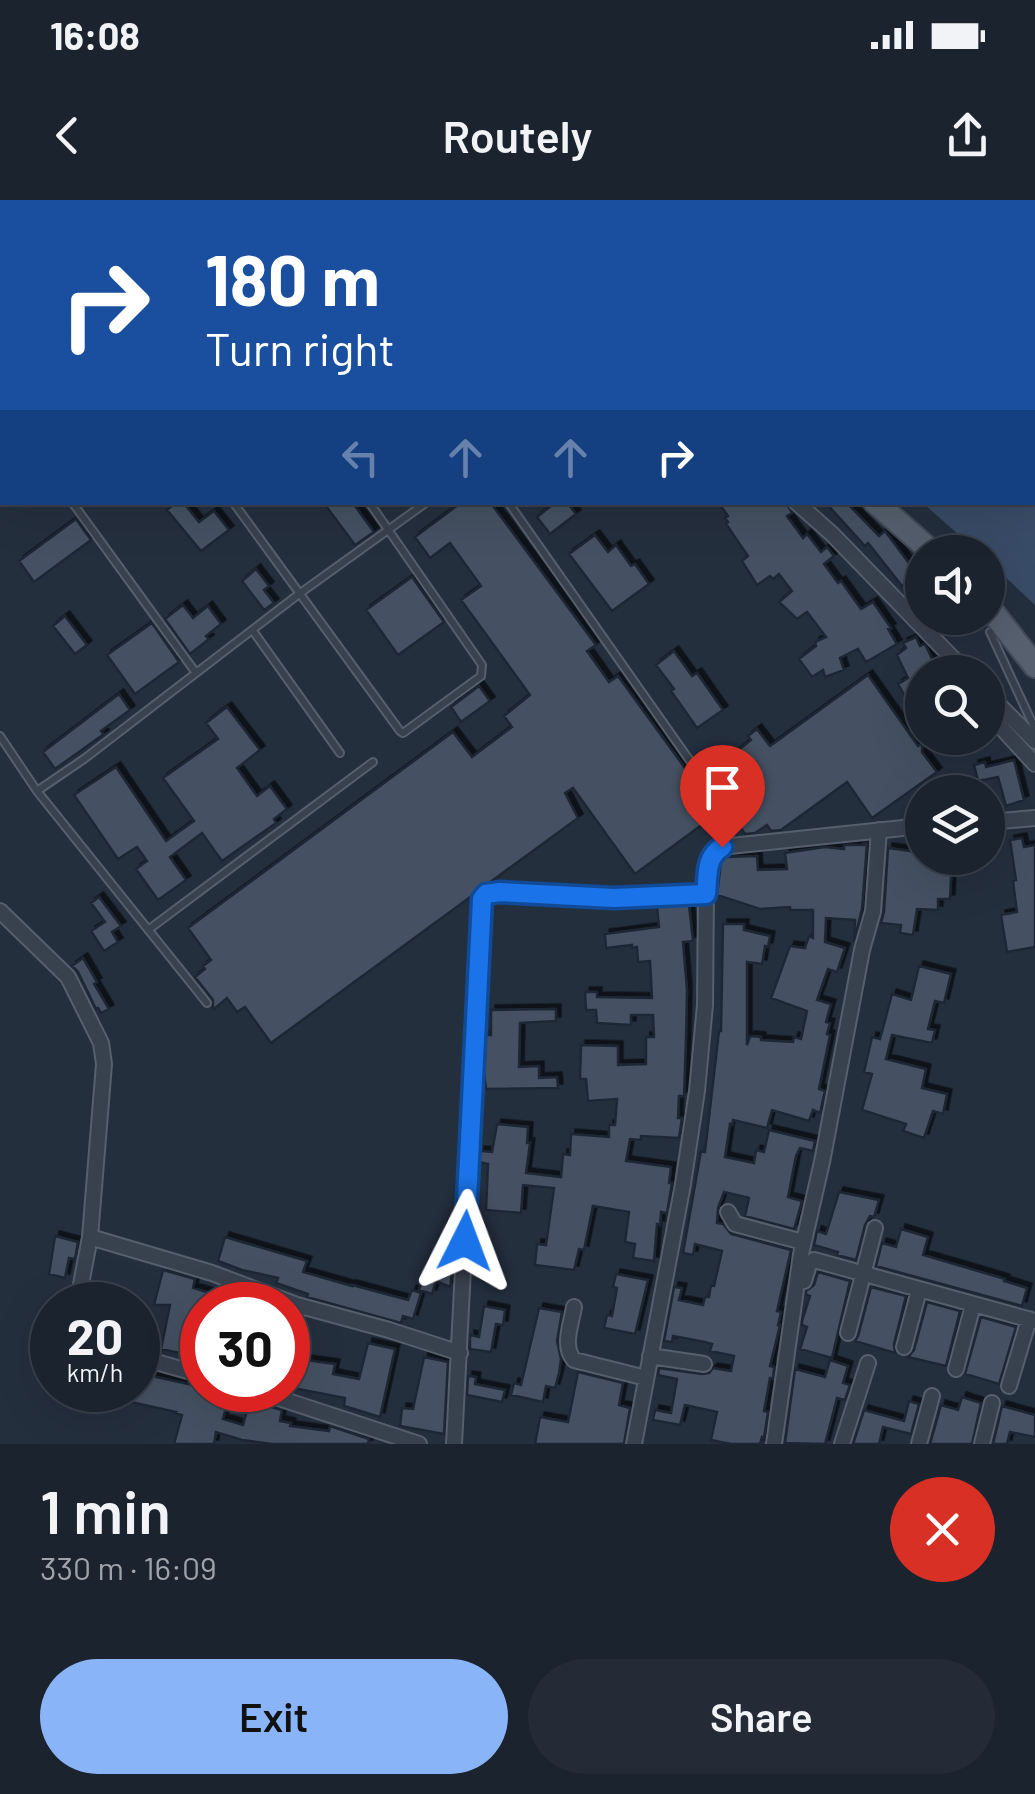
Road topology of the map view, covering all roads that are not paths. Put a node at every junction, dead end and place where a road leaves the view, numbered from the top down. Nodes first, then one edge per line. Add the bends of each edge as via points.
1 (74, 505) edge
2 (235, 505) edge
3 (371, 505) edge
4 (423, 505) edge
5 (510, 505) edge
6 (799, 505) edge
7 (878, 505) edge
8 (389, 530) junction
9 (913, 535) edge
10 (299, 594) junction
11 (1005, 628) edge
12 (253, 631) junction
13 (991, 635) edge
14 (949, 655) edge
15 (1035, 666) edge
16 (196, 673) junction
17 (1005, 711) edge
18 (1035, 729) edge
19 (1005, 734) edge
20 (0, 736) edge
21 (1035, 740) edge
22 (340, 753) dead end
23 (372, 762) dead end
24 (1035, 764) edge
25 (702, 778) dead end
26 (37, 791) junction
27 (1035, 818) edge
28 (1005, 821) edge
29 (905, 828) edge
30 (879, 830) junction
31 (706, 894) junction
32 (0, 911) edge
33 (148, 930) junction
34 (207, 1004) dead end
35 (728, 1212) dead end
36 (875, 1228) dead end
37 (90, 1237) junction
38 (802, 1248) junction
39 (808, 1269) junction
40 (862, 1273) junction
41 (81, 1282) edge
42 (802, 1288) dead end
43 (919, 1290) junction
44 (973, 1305) junction
45 (574, 1307) dead end
46 (1032, 1320) edge
47 (848, 1333) dead end
48 (904, 1347) dead end
49 (460, 1353) junction
50 (650, 1356) junction
51 (868, 1363) dead end
52 (704, 1364) dead end
53 (956, 1369) dead end
54 (646, 1378) junction
55 (1009, 1386) dead end
56 (932, 1396) dead end
57 (992, 1403) dead end
58 (310, 1408) edge
59 (419, 1444) edge
60 (454, 1444) edge
61 (634, 1444) edge
62 (776, 1444) edge
63 (842, 1444) edge
64 (918, 1444) edge
65 (982, 1444) edge

1 - 16 lane
2 - 10 lane
3 - 8 lane
4 - 8 lane
5 - 25 lane
6 - 14 street
7 - 9 main road
8 - 10 lane
8 - 10 lane via 483,671 406,732
10 - 12 lane
11 - 15 main road
12 - 16 lane
12 - 22 lane
13 - 18 lane
16 - 26 lane
17 - 21 street
19 - 24 street
20 - 26 lane
23 - 33 lane
26 - 33 lane
27 - 28 street
29 - 30 street
30 - 31 street via 722,847 709,862
30 - 38 street via 873,911
31 - 49 street via 500,892 482,899
31 - 50 street via 697,1091
32 - 37 street via 68,977 101,1042
33 - 34 lane
35 - 38 street via 735,1224
36 - 40 street
37 - 41 street
37 - 49 street
38 - 39 street
38 - 62 street
39 - 40 street via 814,1260
39 - 42 street
40 - 43 street
40 - 47 street
43 - 44 street
43 - 48 street
44 - 46 street
44 - 53 street
45 - 54 street via 570,1357
46 - 55 street
49 - 60 street
50 - 52 street
50 - 54 street
51 - 63 street
54 - 61 street
56 - 64 street
57 - 65 street
58 - 59 street

